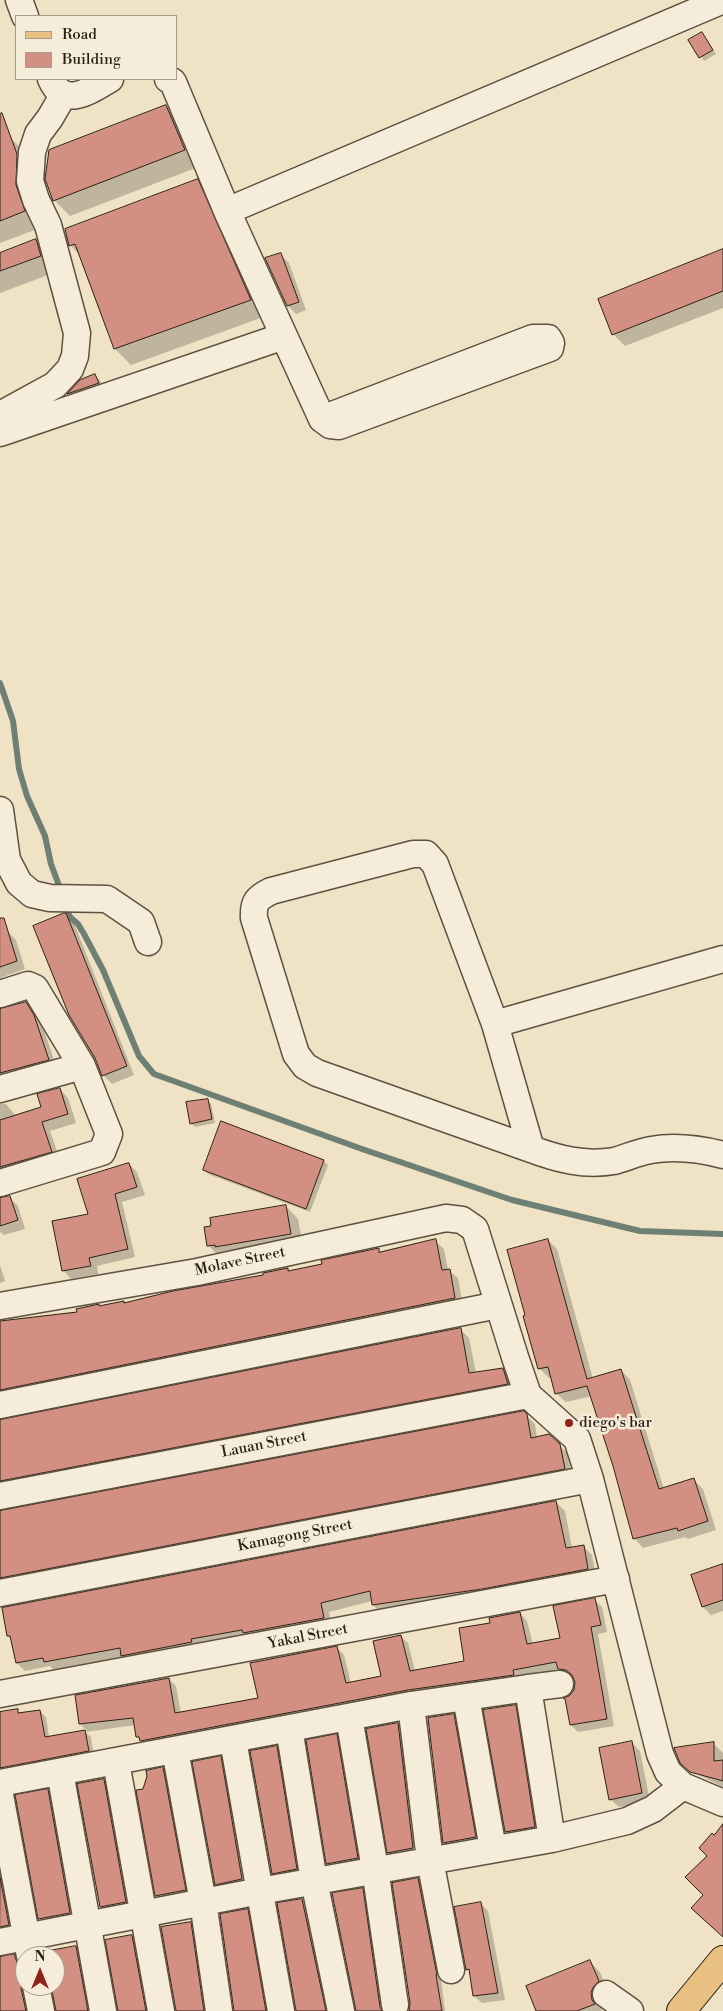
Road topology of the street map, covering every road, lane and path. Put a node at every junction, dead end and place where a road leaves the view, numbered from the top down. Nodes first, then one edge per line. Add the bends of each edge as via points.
1 (19, 0) edge
2 (723, 0) edge
3 (25, 15) edge
4 (108, 80) edge
5 (170, 80) edge
6 (58, 86) edge
7 (227, 212) junction
8 (284, 336) junction
9 (448, 379) dead end
10 (0, 415) edge
11 (0, 433) edge
12 (0, 810) edge
13 (148, 942) dead end
14 (723, 959) edge
15 (0, 994) edge
16 (495, 1024) junction
17 (82, 1066) junction
18 (0, 1089) edge
19 (531, 1149) junction
20 (723, 1155) edge
21 (0, 1183) edge
22 (498, 1305) junction
23 (0, 1306) edge
24 (528, 1394) junction
25 (0, 1406) edge
26 (590, 1478) junction
27 (0, 1496) edge
28 (616, 1579) junction
29 (0, 1593) edge
30 (560, 1684) dead end
31 (528, 1688) junction
32 (0, 1694) edge
33 (466, 1696) junction
34 (411, 1705) junction
35 (349, 1717) junction
36 (289, 1728) junction
37 (233, 1740) junction
38 (175, 1750) junction
39 (116, 1762) junction
40 (60, 1772) junction
41 (0, 1783) edge
42 (683, 1786) junction
43 (0, 1794) edge
44 (723, 1804) edge
45 (552, 1839) junction
46 (493, 1848) junction
47 (430, 1860) junction
48 (375, 1869) junction
49 (314, 1881) junction
50 (260, 1891) junction
51 (203, 1902) junction
52 (144, 1914) junction
53 (87, 1924) junction
54 (0, 1942) edge
55 (28, 1946) edge
56 (723, 1960) edge
57 (451, 1970) dead end
58 (606, 1994) dead end
59 (38, 1996) edge
60 (395, 2005) dead end
61 (41, 2011) edge
62 (103, 2011) edge
63 (161, 2011) edge
64 (219, 2011) edge
65 (281, 2011) edge
66 (341, 2011) edge
67 (630, 2011) edge
68 (681, 2011) edge

1 - 3 street
2 - 7 street
4 - 6 street via 81,96
5 - 7 street
6 - 10 street via 50,118 38,134 32,152 30,180 48,225 77,333 75,356 70,369 55,385
7 - 8 street
8 - 9 street via 322,419
8 - 11 street
12 - 13 street via 7,860 19,883 32,894 50,898 107,899 141,922
14 - 16 street
15 - 17 street via 28,986 34,988
16 - 19 street
16 - 19 street via 435,864 426,854 412,854 271,891 257,898 253,907 254,918 296,1054 304,1066
17 - 18 street
17 - 21 street via 109,1134 102,1152
19 - 20 street via 559,1160 588,1162 614,1161 672,1147
22 - 23 street, Molave Street via 475,1229 462,1220 446,1218 197,1272
22 - 24 street
22 - 25 street
24 - 26 street via 577,1440
24 - 27 street, Lauan Street
26 - 28 street
26 - 29 street, Kamagong Street
28 - 32 street, Yakal Street
28 - 42 street via 660,1754 668,1772
30 - 31 street
31 - 33 street
31 - 45 street
33 - 34 street
33 - 46 street
34 - 35 street
34 - 47 street
35 - 36 street
35 - 48 street
36 - 37 street
36 - 49 street
37 - 38 street
37 - 50 street
38 - 39 street
38 - 51 street
39 - 40 street
39 - 52 street
40 - 41 street
40 - 53 street
42 - 44 street
42 - 45 street via 653,1809 627,1821
43 - 55 street
45 - 46 street
46 - 47 street
47 - 48 street
47 - 57 street
48 - 49 street
48 - 60 street
49 - 50 street
49 - 66 street
50 - 51 street
50 - 65 street
51 - 52 street
51 - 64 street
52 - 53 street
52 - 63 street
53 - 55 street
53 - 62 street
54 - 55 street
56 - 68 main road
58 - 67 street
59 - 61 street

